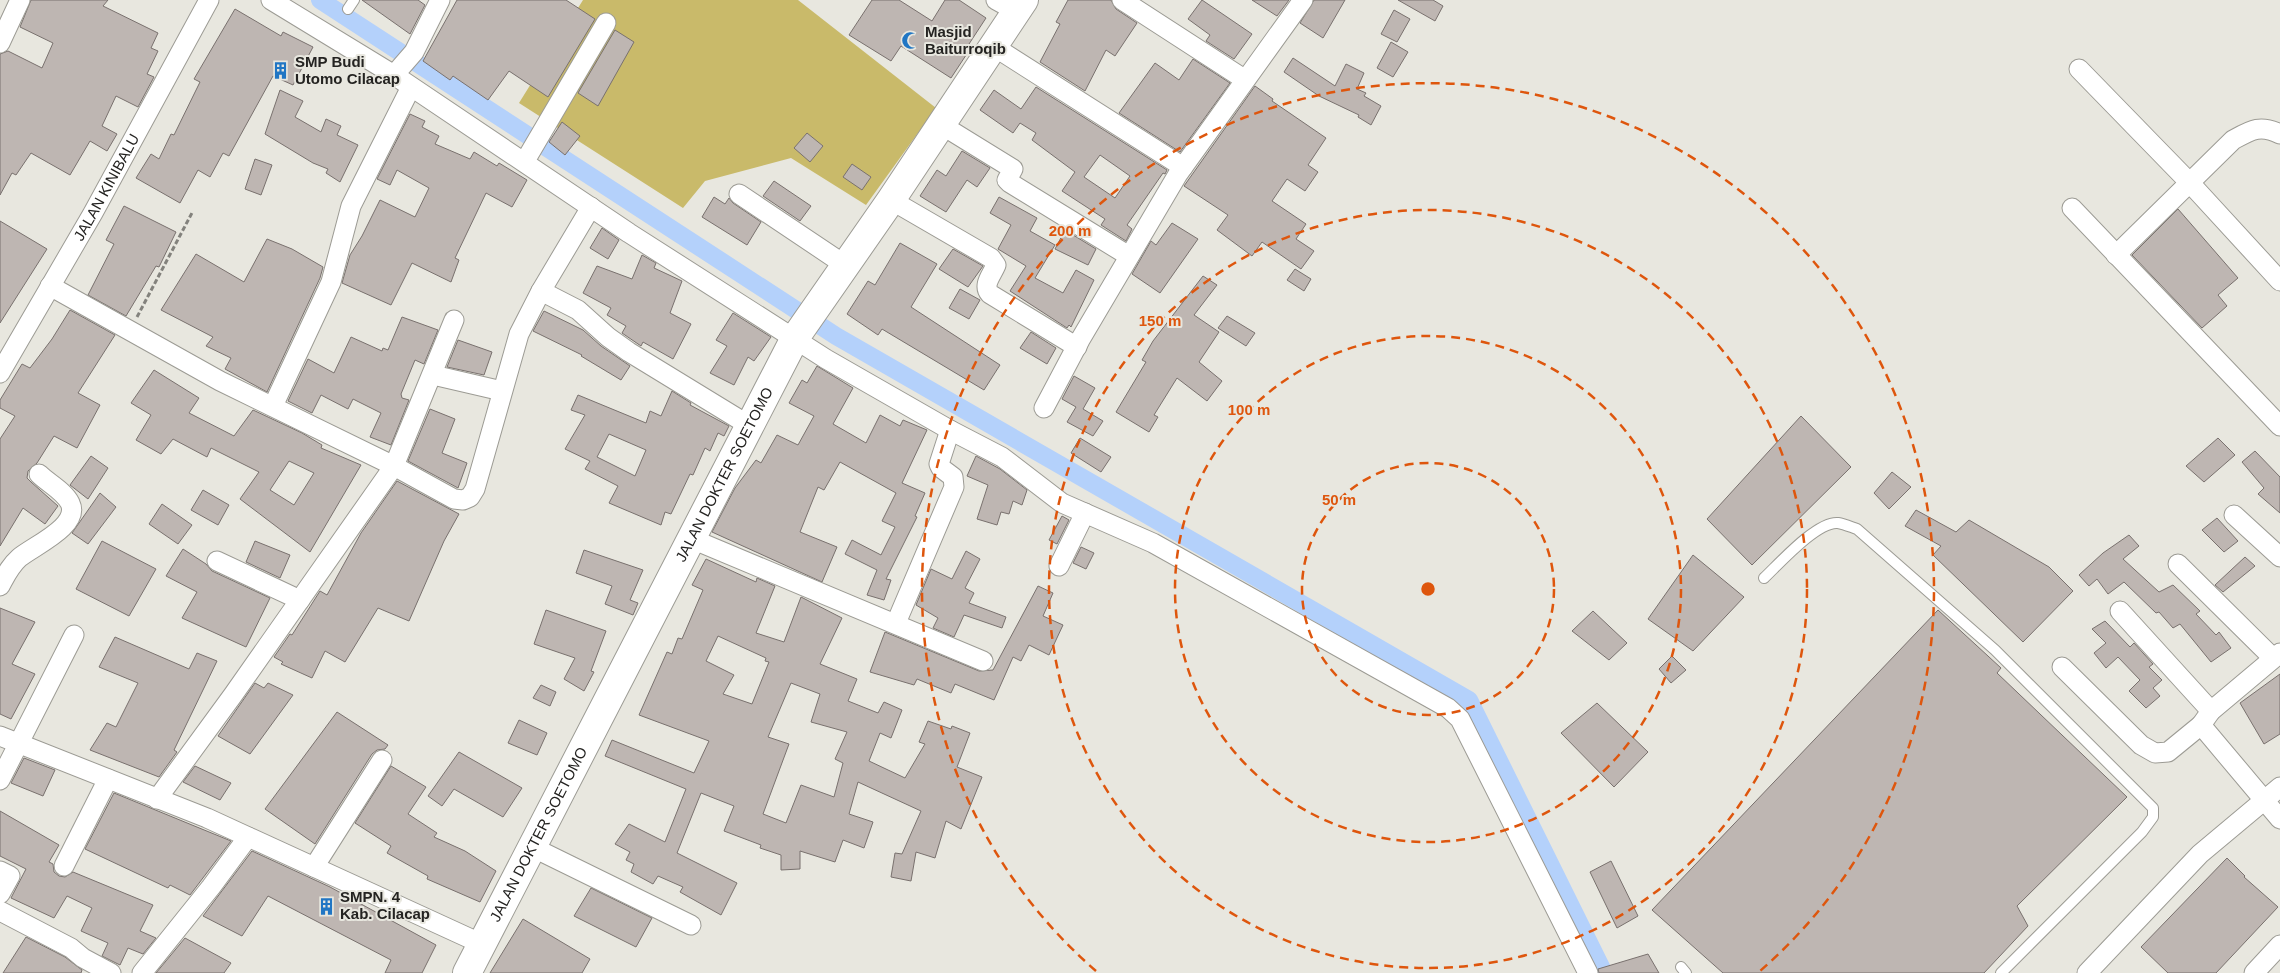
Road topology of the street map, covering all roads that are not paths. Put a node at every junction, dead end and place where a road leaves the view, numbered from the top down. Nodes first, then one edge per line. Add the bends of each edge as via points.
1 (20, 0) edge
2 (209, 0) edge
3 (271, 0) edge
4 (439, 0) edge
5 (1122, 0) edge
6 (1303, 0) edge
7 (1012, 4) edge
8 (606, 23) dead end
9 (0, 43) edge
10 (993, 46) junction
11 (2078, 69) dead end
12 (398, 71) junction
13 (1244, 79) junction
14 (411, 87) junction
15 (940, 124) junction
16 (2280, 134) edge
17 (531, 150) junction
18 (1183, 167) junction
19 (2190, 183) junction
20 (738, 194) dead end
21 (891, 200) junction
22 (591, 207) junction
23 (2072, 208) dead end
24 (2116, 255) junction
25 (1129, 256) junction
26 (837, 276) junction
27 (2280, 281) edge
28 (50, 286) junction
29 (541, 291) junction
30 (454, 320) dead end
31 (800, 331) junction
32 (1077, 347) junction
33 (0, 372) edge
34 (433, 375) junction
35 (502, 391) junction
36 (273, 406) junction
37 (1044, 408) dead end
38 (750, 426) junction
39 (2280, 426) edge
40 (950, 430) junction
41 (394, 466) junction
42 (39, 474) dead end
43 (1085, 513) junction
44 (2234, 515) dead end
45 (692, 539) junction
46 (2280, 557) edge
47 (217, 560) dead end
48 (2178, 564) dead end
49 (1059, 566) dead end
50 (1764, 578) dead end
51 (0, 586) edge
52 (300, 600) junction
53 (2120, 611) dead end
54 (896, 624) junction
55 (74, 635) dead end
56 (2276, 656) edge
57 (983, 661) dead end
58 (2062, 667) dead end
59 (2206, 718) junction
60 (0, 736) edge
61 (18, 744) junction
62 (382, 760) dead end
63 (108, 779) junction
64 (0, 780) edge
65 (2280, 787) edge
66 (157, 799) junction
67 (2264, 800) junction
68 (2280, 819) edge
69 (248, 837) junction
70 (532, 847) junction
71 (64, 866) dead end
72 (314, 867) junction
73 (0, 870) edge
74 (0, 894) edge
75 (0, 911) edge
76 (691, 925) dead end
77 (482, 944) junction
78 (2280, 945) edge
79 (111, 973) edge
80 (142, 973) edge
81 (467, 973) edge
82 (1588, 973) edge
83 (2001, 973) edge
84 (2088, 973) edge
85 (2254, 973) edge

1 - 9 street
2 - 28 street, JALAN KINIBALU
3 - 12 street
4 - 12 street via 414,52
5 - 13 street
6 - 13 street
7 - 10 street, JALAN DOKTER SOETOMO
8 - 17 street
10 - 15 street, JALAN DOKTER SOETOMO
10 - 18 street
11 - 19 street
12 - 14 street
13 - 18 street
14 - 17 street
14 - 36 street via 351,206 331,282
15 - 21 street, JALAN DOKTER SOETOMO
15 - 25 street via 1013,169 1007,180 1010,183
16 - 19 street via 2268,128 2253,129 2233,140
17 - 22 street
18 - 25 street
19 - 24 street
19 - 27 street
20 - 26 street
21 - 26 street, JALAN DOKTER SOETOMO
21 - 32 street via 991,258 996,265 987,285 990,294
22 - 29 street
22 - 31 street
23 - 24 street
24 - 39 street
25 - 32 street
26 - 31 street, JALAN DOKTER SOETOMO
28 - 33 street, JALAN KINIBALU
28 - 36 street via 220,381
29 - 35 street via 519,334
29 - 38 street via 578,310 629,352
30 - 34 street
31 - 38 street, JALAN DOKTER SOETOMO
31 - 40 street via 872,387
32 - 37 street
34 - 35 street
34 - 41 street
35 - 41 street via 470,497 454,499
36 - 41 street
38 - 45 street, JALAN DOKTER SOETOMO
40 - 43 street via 1002,457 1047,493
40 - 54 street via 940,464 953,477 954,488
41 - 52 street
42 - 51 street via 71,504 70,517 60,531 20,557 10,567
43 - 49 street
43 - 82 street via 1153,543 1452,711 1460,719
44 - 46 street
45 - 54 street
45 - 70 street, JALAN DOKTER SOETOMO
47 - 52 street
48 - 56 street
50 - 83 lane via 1808,537 1826,525 1838,523 1857,529 1995,650 2153,808 2153,817 2142,832
52 - 66 street
53 - 59 street
54 - 57 street
55 - 61 street
56 - 59 street
58 - 59 street via 2140,745 2155,753 2168,752
59 - 67 street
60 - 61 street
61 - 63 street
61 - 64 street
62 - 72 street
63 - 66 street
63 - 71 street
65 - 67 street
66 - 69 street
67 - 68 street
67 - 84 street via 2200,854
69 - 72 street
69 - 80 street via 206,895
70 - 76 street
70 - 77 street, JALAN DOKTER SOETOMO
72 - 77 street
73 - 74 street via 10,876
75 - 79 street
77 - 81 street, JALAN DOKTER SOETOMO
78 - 85 street

